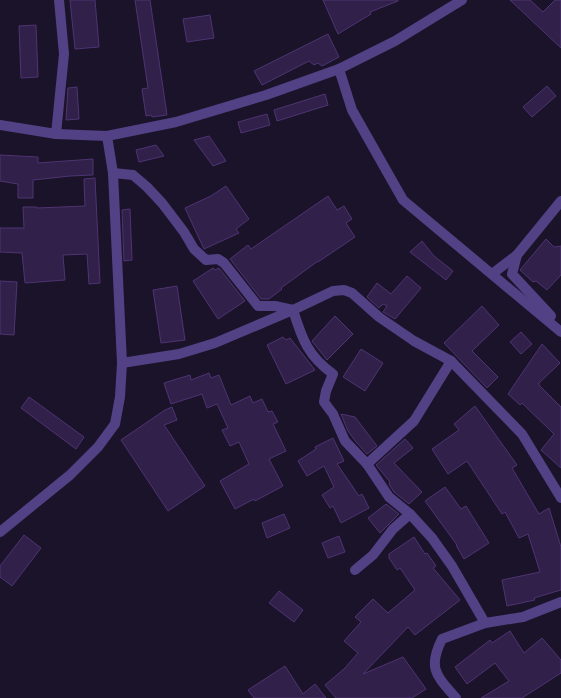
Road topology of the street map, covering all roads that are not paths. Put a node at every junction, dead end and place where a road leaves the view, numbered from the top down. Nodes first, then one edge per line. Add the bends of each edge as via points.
1 (59, 0) edge
2 (462, 0) edge
3 (339, 69) junction
4 (0, 125) edge
5 (56, 134) junction
6 (108, 136) junction
7 (113, 173) junction
8 (561, 201) edge
9 (517, 255) junction
10 (492, 274) junction
11 (293, 310) junction
12 (561, 327) edge
13 (561, 332) edge
14 (451, 361) junction
15 (122, 363) junction
16 (366, 464) junction
17 (561, 498) edge
18 (410, 514) junction
19 (0, 532) edge
20 (355, 570) dead end
21 (561, 602) edge
22 (484, 623) junction
23 (456, 698) edge

1 - 5 street via 64,54
2 - 3 street via 395,41
3 - 6 street via 203,115
3 - 10 street via 352,110 403,200
4 - 5 street
5 - 6 street
6 - 7 street
7 - 11 street via 133,176 147,187 194,249 206,260 218,259 224,263 258,306
7 - 15 street
8 - 9 street
9 - 10 street
9 - 12 street via 512,274
10 - 13 street
11 - 14 street via 333,291 344,290 414,341
11 - 15 street via 188,351
11 - 16 street via 312,356 333,374 324,402 345,440
14 - 16 street via 414,421
14 - 17 street via 522,434
15 - 19 street via 114,424 98,448
16 - 18 street via 389,497
18 - 20 street
18 - 22 street via 452,566
21 - 22 street via 522,617
22 - 23 street via 442,640 435,653 434,668

